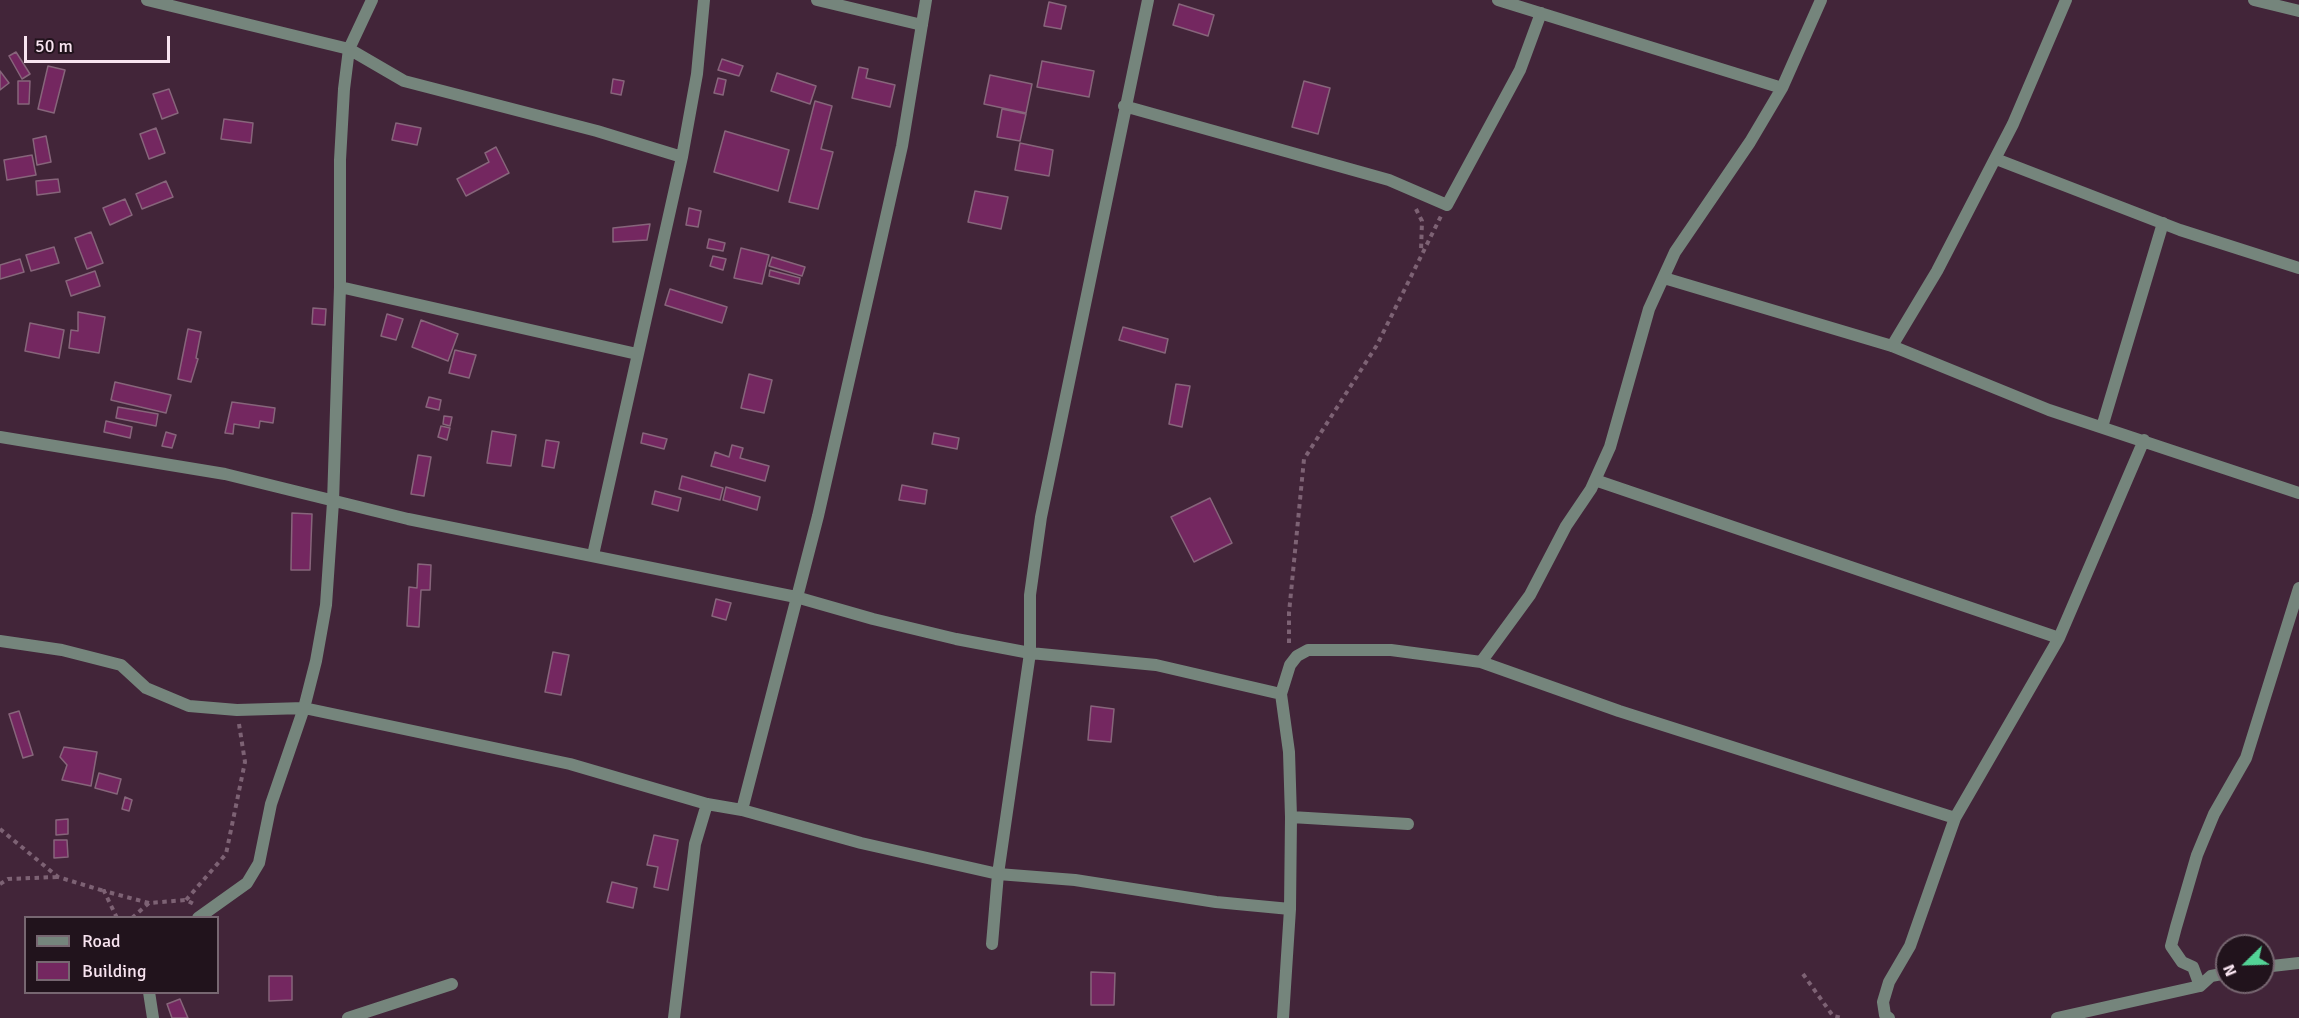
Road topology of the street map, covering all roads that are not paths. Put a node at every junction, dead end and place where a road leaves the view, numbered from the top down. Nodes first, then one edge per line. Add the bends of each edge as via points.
1 (147, 0) edge
2 (372, 0) edge
3 (704, 0) edge
4 (816, 0) edge
5 (926, 0) edge
6 (1148, 0) edge
7 (1498, 0) edge
8 (1821, 0) edge
9 (2066, 0) edge
10 (2254, 0) edge
11 (2299, 11) edge
12 (1541, 13) junction
13 (922, 25) junction
14 (349, 50) junction
15 (1782, 88) junction
16 (1124, 106) junction
17 (682, 157) junction
18 (1996, 159) junction
19 (2163, 223) junction
20 (2299, 268) edge
21 (1664, 278) junction
22 (340, 287) junction
23 (1892, 346) junction
24 (636, 354) junction
25 (2102, 427) junction
26 (0, 436) edge
27 (2144, 440) junction
28 (1595, 480) junction
29 (2299, 493) edge
30 (333, 501) junction
31 (593, 555) junction
32 (2299, 588) edge
33 (796, 597) junction
34 (2059, 638) junction
35 (0, 641) edge
36 (1029, 653) junction
37 (1480, 662) junction
38 (1281, 694) junction
39 (304, 708) junction
40 (706, 804) junction
41 (742, 810) junction
42 (1290, 817) junction
43 (1955, 818) junction
44 (1408, 824) dead end
45 (998, 874) junction
46 (1290, 909) junction
47 (202, 914) edge
48 (992, 944) dead end
49 (2299, 963) edge
50 (2275, 966) edge
51 (2215, 975) edge
52 (452, 984) dead end
53 (2200, 986) junction
54 (149, 994) edge
55 (153, 1018) edge
56 (348, 1018) edge
57 (674, 1018) edge
58 (1283, 1018) edge
59 (1889, 1018) edge
60 (2057, 1018) edge

1 - 14 street
2 - 14 street
3 - 17 street via 697,74
4 - 13 street
5 - 13 street
6 - 16 street
7 - 12 street
8 - 15 street
9 - 18 street
10 - 11 street
12 - 15 street
12 - 16 street via 1520,70 1447,205 1389,180
13 - 33 street via 902,146
14 - 17 street via 404,81
14 - 22 street via 340,160
15 - 21 street via 1681,243
16 - 36 street via 1041,517 1030,595
17 - 24 street
18 - 19 street
18 - 23 street
19 - 20 street
19 - 25 street
21 - 23 street
21 - 28 street via 1649,309 1610,447
22 - 24 street
22 - 30 street
23 - 25 street via 2049,410
24 - 31 street
25 - 27 street
26 - 30 street via 225,474
27 - 29 street
27 - 34 street
28 - 34 street
28 - 37 street via 1530,595
30 - 31 street
30 - 39 street via 326,605
31 - 33 street
32 - 53 street via 2246,758 2214,814 2197,855 2171,946 2182,962 2193,967
33 - 36 street via 873,620
33 - 41 street
34 - 43 street
35 - 39 street via 62,650 121,665 146,688 189,706 237,710
36 - 38 street via 1127,661
36 - 45 street
37 - 38 street via 1391,650 1308,650 1290,664
37 - 43 street via 1619,711
38 - 42 street via 1289,752
39 - 40 street via 570,764
39 - 47 street via 271,804 259,863 247,883
40 - 41 street
40 - 57 street via 695,844
41 - 45 street via 861,843
42 - 44 street
42 - 46 street
43 - 59 street via 1910,946 1889,982 1883,1002
45 - 46 street via 1075,880
45 - 48 street
46 - 58 street
49 - 50 street
51 - 53 street
52 - 56 street
53 - 60 street
54 - 55 street

